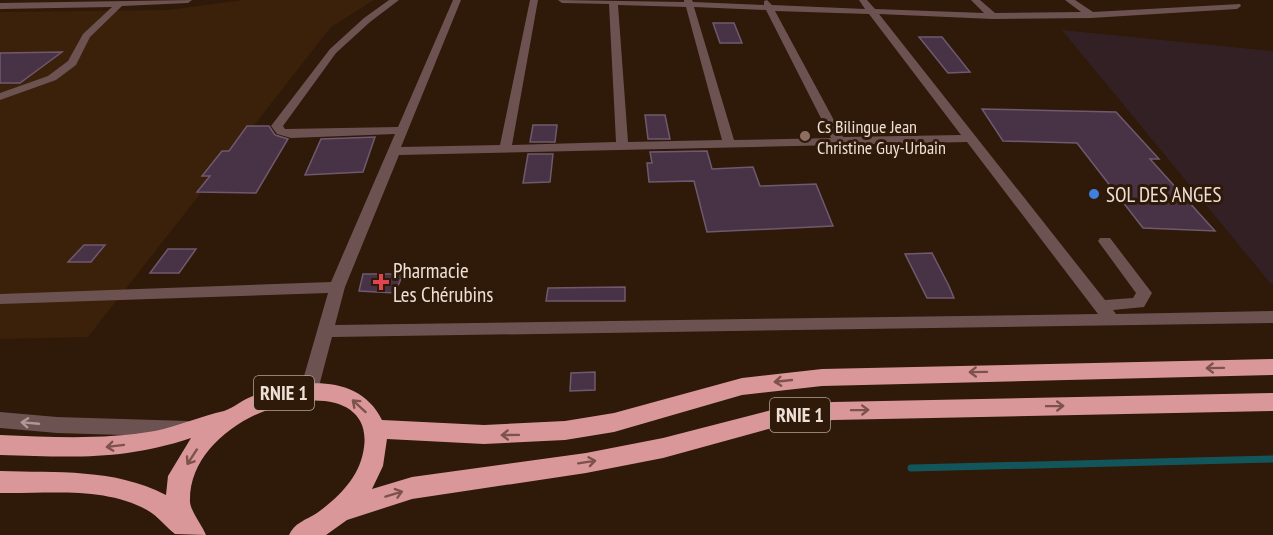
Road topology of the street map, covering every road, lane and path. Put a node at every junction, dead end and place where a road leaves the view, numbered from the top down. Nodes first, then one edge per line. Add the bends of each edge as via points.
1 (188, 0) edge
2 (395, 0) edge
3 (457, 0) edge
4 (534, 0) edge
5 (562, 0) edge
6 (863, 0) edge
7 (975, 0) edge
8 (1069, 0) edge
9 (1154, 0) edge
10 (1226, 0) edge
11 (612, 1) edge
12 (689, 2) edge
13 (103, 3) edge
14 (119, 4) junction
15 (768, 4) edge
16 (0, 6) edge
17 (873, 11) junction
18 (1172, 11) junction
19 (1090, 15) junction
20 (993, 16) junction
21 (0, 97) edge
22 (402, 130) junction
23 (971, 138) junction
24 (839, 141) junction
25 (729, 144) junction
26 (622, 146) junction
27 (505, 149) junction
28 (394, 151) junction
29 (1105, 241) dead end
30 (337, 287) junction
31 (0, 299) edge
32 (1105, 313) junction
33 (1273, 318) edge
34 (327, 332) junction
35 (1273, 368) edge
36 (309, 390) junction
37 (1273, 402) edge
38 (232, 416) junction
39 (0, 420) edge
40 (194, 429) junction
41 (375, 429) junction
42 (0, 445) edge
43 (0, 482) edge
44 (338, 511) junction
45 (191, 533) edge
46 (302, 535) edge

1 - 14 street
2 - 22 street via 333,51 277,126 281,132 291,134
3 - 22 street
4 - 27 street
5 - 11 street
6 - 17 street
7 - 20 street
8 - 19 street
9 - 18 street
10 - 18 street via 1237,6
11 - 12 street
11 - 26 street
12 - 15 street
12 - 25 street
13 - 14 street
13 - 16 street
14 - 21 street via 86,36 72,63 52,78
15 - 17 street
15 - 24 street
17 - 20 street
17 - 23 street
18 - 19 street
19 - 20 street
22 - 28 street
23 - 24 street
23 - 32 street
24 - 25 street
25 - 26 street
26 - 27 street
27 - 28 street
28 - 30 street
29 - 32 street via 1144,293 1138,303
30 - 31 street
30 - 34 street
32 - 33 street
32 - 34 street
34 - 36 street
35 -> 41 highway, RNIE 1 via 813,378 761,383 654,413 528,435 464,436
36 - 38 highway, RNIE 1 via 263,400
41 -> 36 highway, RNIE 1 via 366,412 352,399
44 -> 37 highway, RNIE 1 via 412,488 630,454 790,416 833,411
38 - 40 highway, RNIE 1
38 -> 45 highway, RNIE 1 via 203,441 181,478 178,509
40 -> 39 street
40 -> 42 highway, RNIE 1 via 157,441 100,448
41 - 44 highway, RNIE 1 via 370,469
43 - 45 highway, RNIE 1 via 80,483 123,489 156,502
44 - 46 highway, RNIE 1

